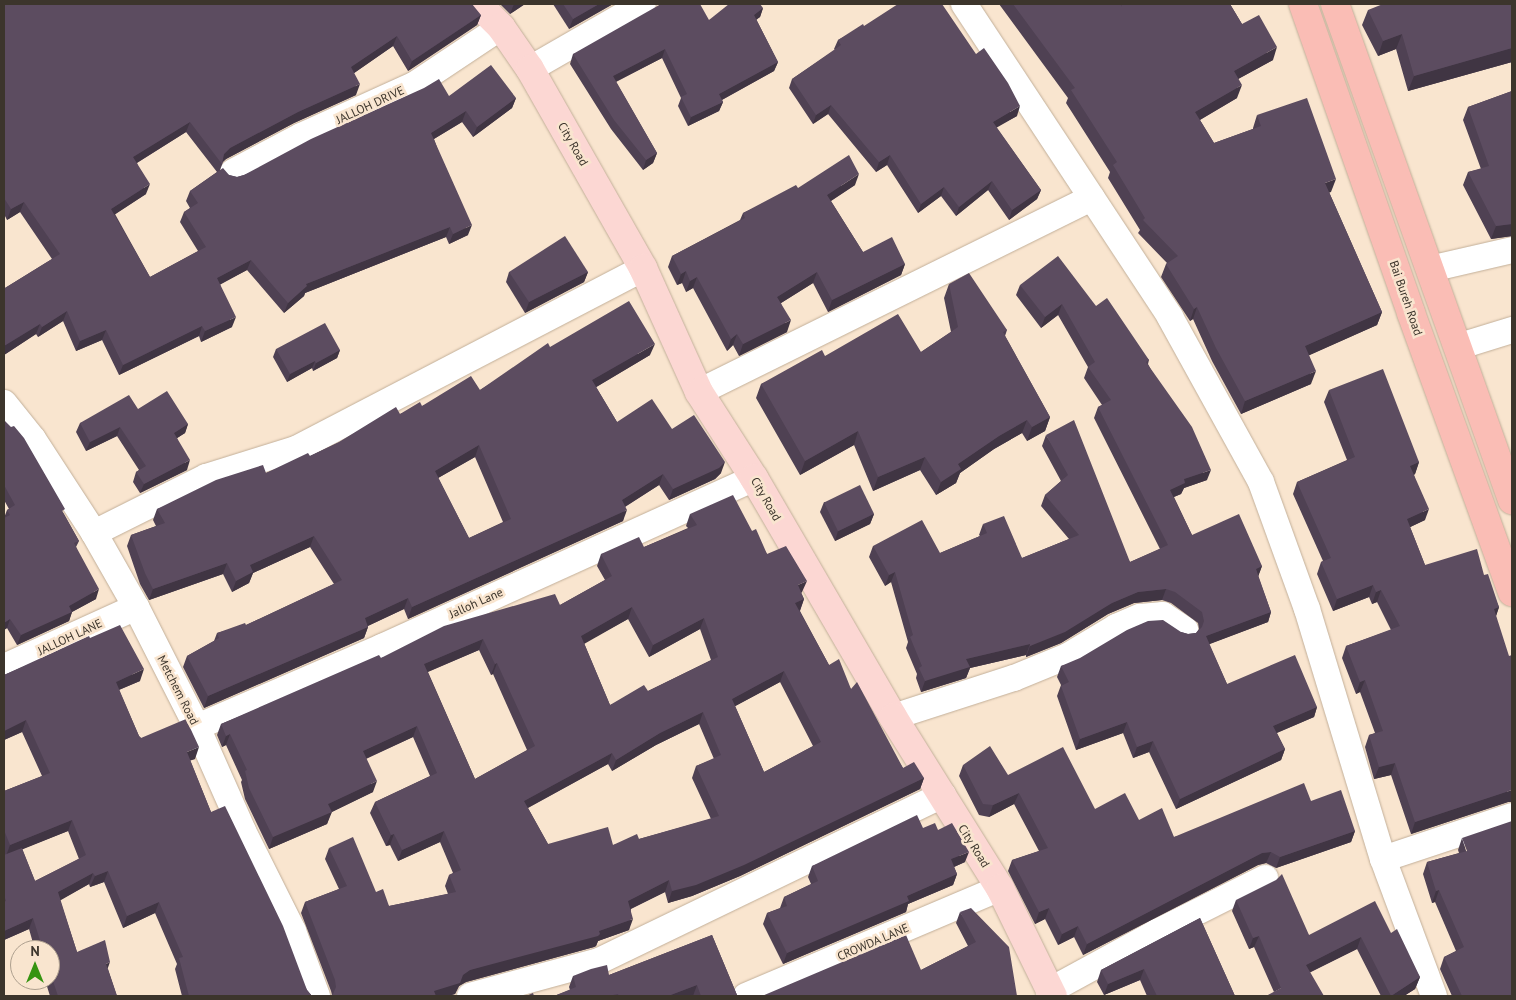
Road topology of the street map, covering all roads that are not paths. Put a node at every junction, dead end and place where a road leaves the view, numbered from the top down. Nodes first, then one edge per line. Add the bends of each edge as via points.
1 (478, 4) edge
2 (643, 4) edge
3 (964, 4) edge
4 (1303, 4) edge
5 (1335, 4) edge
6 (501, 27) junction
7 (530, 69) junction
8 (233, 172) dead end
9 (1092, 198) junction
10 (1512, 250) edge
11 (643, 268) junction
12 (1430, 269) junction
13 (1512, 330) edge
14 (1457, 347) junction
15 (699, 392) junction
16 (4, 403) edge
17 (754, 478) junction
18 (1512, 500) edge
19 (94, 533) junction
20 (1512, 592) edge
21 (136, 606) junction
22 (1185, 630) dead end
23 (4, 667) edge
24 (892, 717) junction
25 (198, 727) junction
26 (943, 795) junction
27 (1512, 816) edge
28 (1383, 859) junction
29 (1265, 878) dead end
30 (1000, 888) junction
31 (1051, 994) edge
32 (317, 996) edge
33 (470, 996) edge
34 (746, 996) edge
35 (1434, 996) edge

1 - 6 main road, City Road
2 - 7 street
3 - 9 street
4 - 20 highway, Bai Bureh Road
5 - 12 highway
6 - 7 main road, City Road
6 - 8 street, JALLOH DRIVE via 414,85 301,136
7 - 11 main road, City Road
9 - 15 street
9 - 28 street via 1170,317 1261,482 1307,609
10 - 12 street
11 - 15 main road, City Road
11 - 19 street via 296,449 206,477
12 - 14 highway
13 - 14 street
14 - 18 highway
15 - 17 main road, City Road
16 - 19 street, Metchem Road via 33,439
17 - 24 main road, City Road
17 - 25 street, Jalloh Lane
19 - 21 street, Metchem Road
21 - 23 street, JALLOH LANE
21 - 25 street, Metchem Road
22 - 24 street via 1163,615 1140,617 1059,660
24 - 26 main road, City Road
25 - 32 street, Metchem Road via 243,831 293,931
26 - 30 main road, City Road
26 - 33 street via 599,961
27 - 28 street
28 - 35 street
29 - 31 street via 1157,932
30 - 31 main road, City Road
30 - 34 street, CROWDA LANE

